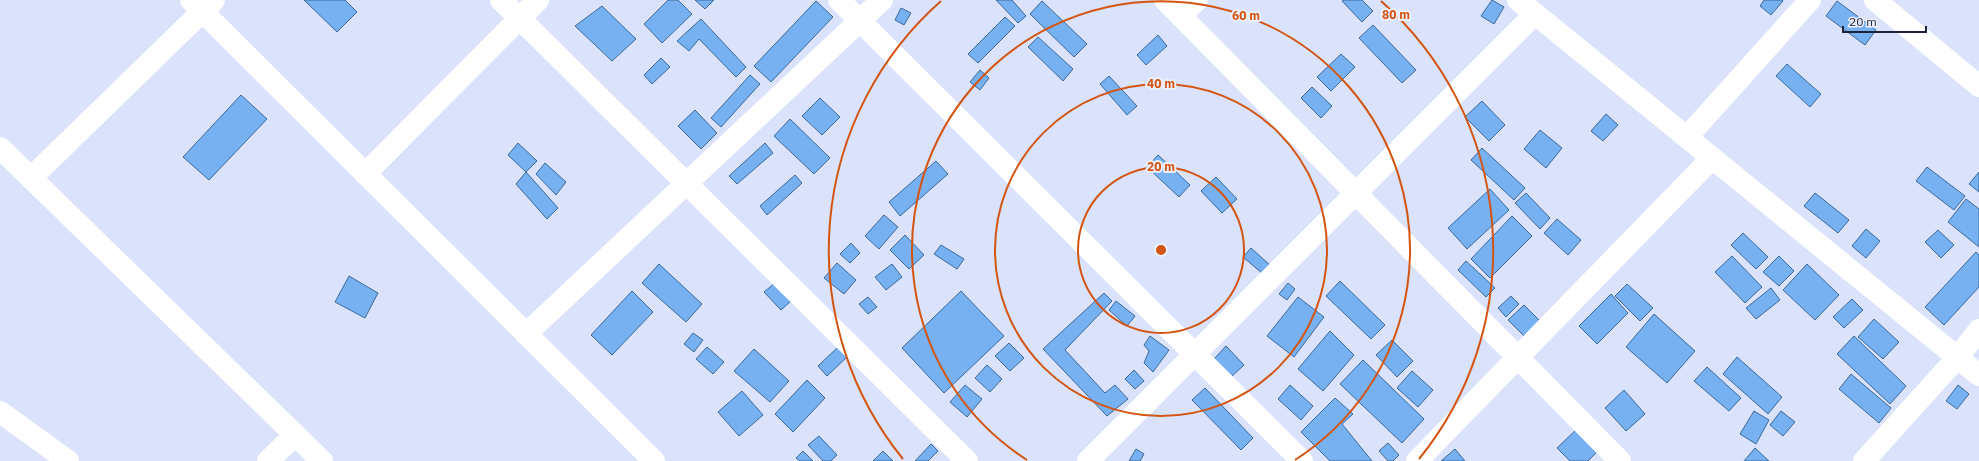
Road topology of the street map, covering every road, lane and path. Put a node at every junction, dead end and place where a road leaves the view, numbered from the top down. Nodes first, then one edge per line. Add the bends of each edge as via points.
1 (501, 0) edge
2 (538, 0) edge
3 (840, 0) edge
4 (882, 0) edge
5 (1165, 0) edge
6 (1197, 0) edge
7 (1518, 0) edge
8 (1810, 0) edge
9 (1875, 0) edge
10 (202, 4) edge
11 (1535, 14) junction
12 (1181, 16) junction
13 (520, 19) junction
14 (860, 20) junction
15 (1979, 86) edge
16 (1687, 137) junction
17 (0, 148) edge
18 (1712, 158) junction
19 (365, 174) junction
20 (31, 178) junction
21 (687, 183) junction
22 (1356, 193) junction
23 (1979, 330) edge
24 (526, 334) junction
25 (1195, 354) junction
26 (1518, 358) junction
27 (1957, 358) junction
28 (1979, 375) edge
29 (0, 412) edge
30 (295, 435) junction
31 (68, 461) edge
32 (268, 461) edge
33 (322, 461) edge
34 (654, 461) edge
35 (967, 461) edge
36 (1088, 461) edge
37 (1302, 461) edge
38 (1417, 461) edge
39 (1620, 461) edge
40 (1864, 461) edge

1 - 13 street
2 - 13 street
3 - 14 street
4 - 14 street
5 - 12 street
6 - 12 street
7 - 11 street
8 - 16 street
9 - 15 street
10 - 19 street
10 - 20 street
11 - 16 street
11 - 22 street
12 - 22 street
13 - 19 street
13 - 21 street
14 - 21 street
14 - 25 street
16 - 18 street
17 - 20 street
18 - 26 street
18 - 27 street
19 - 24 street
20 - 30 street
21 - 24 street
21 - 35 street
22 - 25 street
22 - 26 street
23 - 27 street
24 - 34 street
25 - 36 street
25 - 37 street
26 - 38 street
26 - 39 street
27 - 28 street
27 - 40 street
29 - 31 street
30 - 32 street
30 - 33 street

